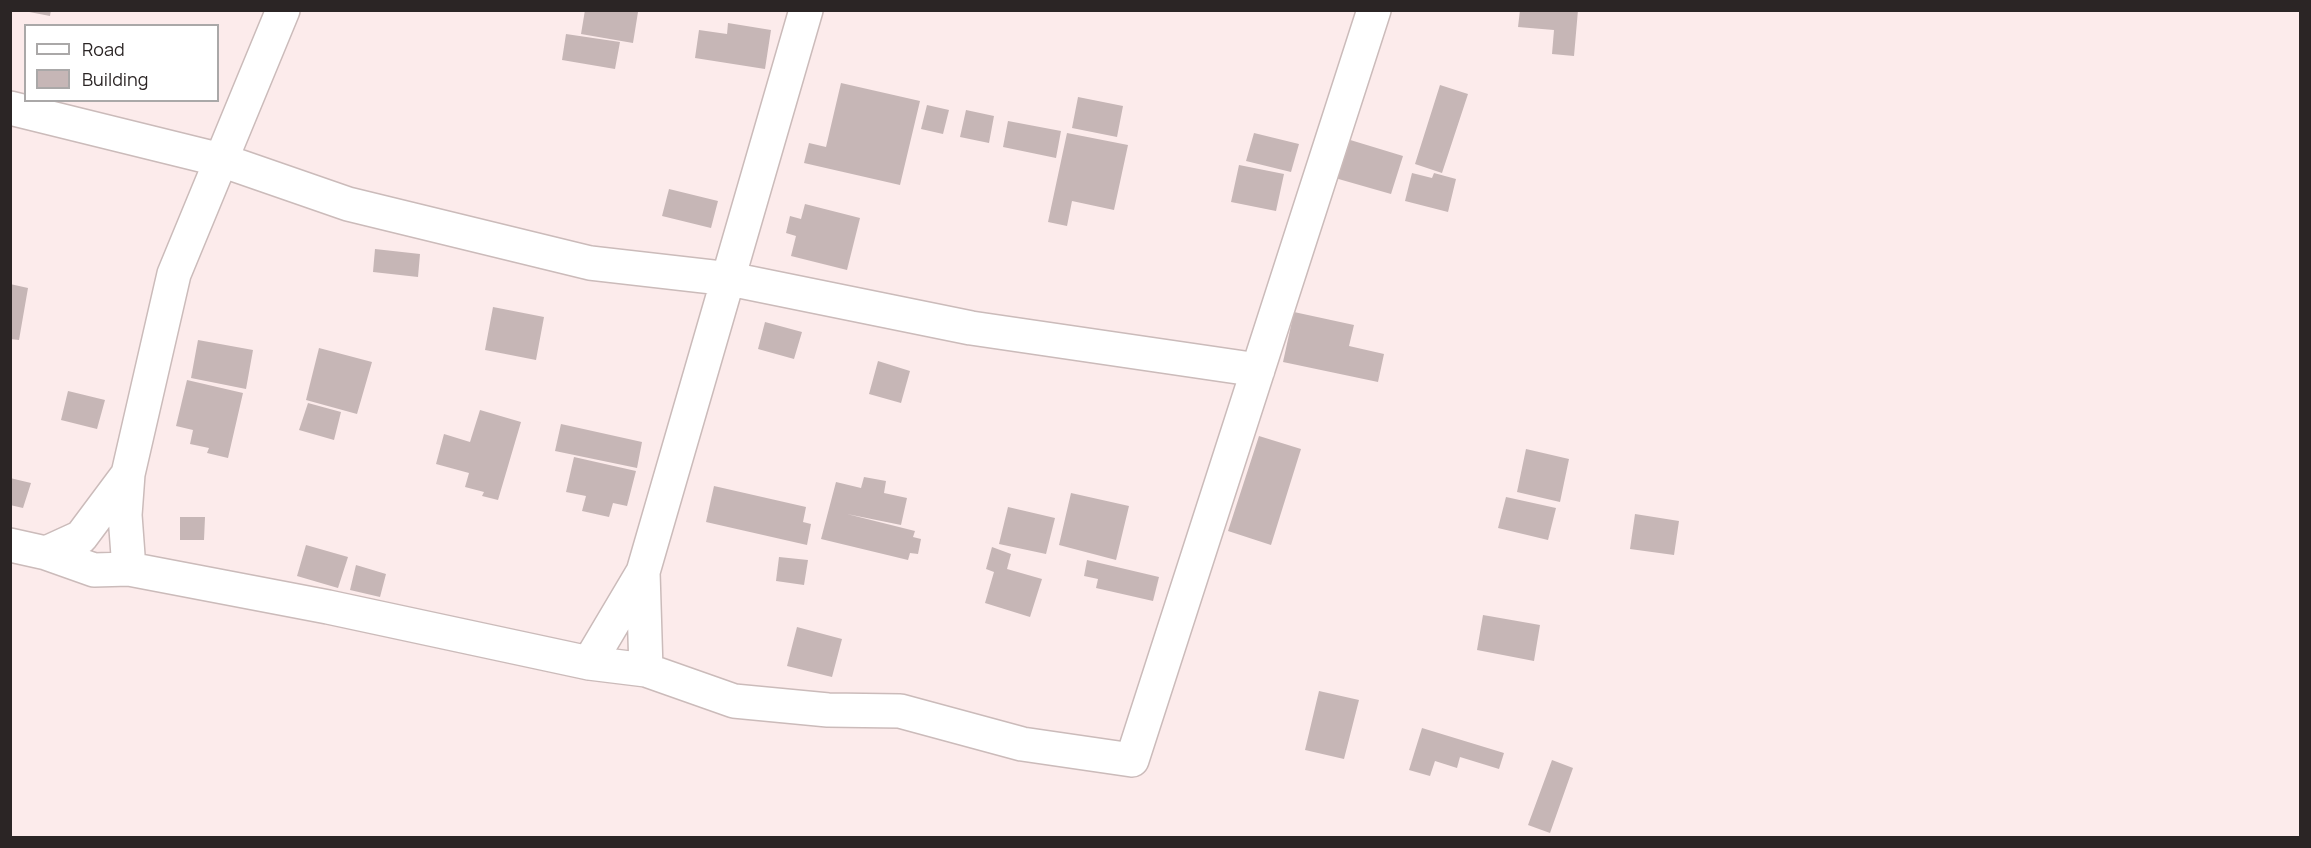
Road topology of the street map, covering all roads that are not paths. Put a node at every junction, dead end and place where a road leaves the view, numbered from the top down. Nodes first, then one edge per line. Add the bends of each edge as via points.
1 (283, 10) edge
2 (806, 10) edge
3 (1370, 14) edge
4 (10, 108) edge
5 (221, 160) junction
6 (730, 279) junction
7 (1258, 370) junction
8 (128, 474) junction
9 (10, 545) edge
10 (46, 552) junction
11 (129, 569) junction
12 (644, 572) junction
13 (589, 663) junction
14 (646, 670) junction

1 - 5 street
2 - 6 street
3 - 7 street
4 - 5 street
5 - 6 street via 348,204 455,232 590,263
5 - 8 street via 174,274
6 - 7 street via 970,328
6 - 12 street
7 - 14 street via 1132,760 1022,744 900,711 828,710 734,701
8 - 10 street via 81,537
8 - 11 street via 125,515
9 - 10 street
10 - 11 street via 94,570
11 - 13 street
12 - 13 street
12 - 14 street
13 - 14 street

